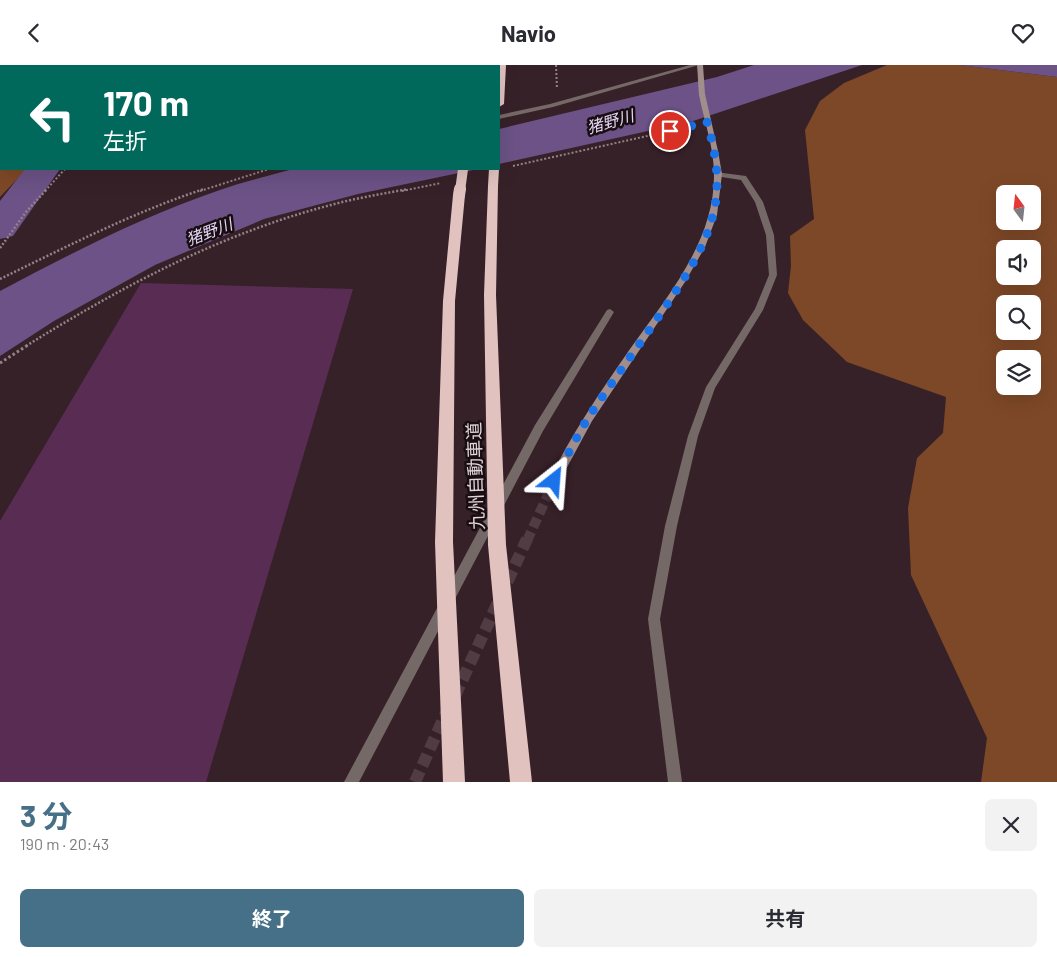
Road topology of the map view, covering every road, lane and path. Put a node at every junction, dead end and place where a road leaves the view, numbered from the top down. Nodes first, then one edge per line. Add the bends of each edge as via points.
1 (502, 65) edge
2 (556, 65) edge
3 (698, 67) edge
4 (500, 88) edge
5 (558, 104) junction
6 (500, 117) edge
7 (707, 122) junction
8 (500, 168) edge
9 (64, 170) edge
10 (267, 170) edge
11 (463, 170) edge
12 (498, 170) edge
13 (718, 174) junction
14 (446, 181) dead end
15 (0, 248) edge
16 (0, 279) edge
17 (610, 312) dead end
18 (0, 363) edge
19 (554, 481) tunnel mouth
20 (351, 782) edge
21 (454, 782) edge
22 (521, 782) edge
23 (675, 782) edge

1 - 4 highway
2 - 5 path
3 - 5 street
3 - 7 main road
5 - 6 street
7 - 8 path
7 - 13 main road
9 - 15 path via 26,212
10 - 16 path via 183,196
11 - 21 highway, 九州自動車道, bridge via 449,301 444,542
12 - 22 highway, 九州自動車道, bridge via 493,186 490,295 497,545
13 - 19 main road via 713,215 701,247 635,353 588,418
13 - 23 street via 743,178 759,202 770,235 773,275 759,310 711,387 693,436 670,526 654,619
14 - 18 path via 330,205 237,236 134,283
17 - 20 street via 539,428

